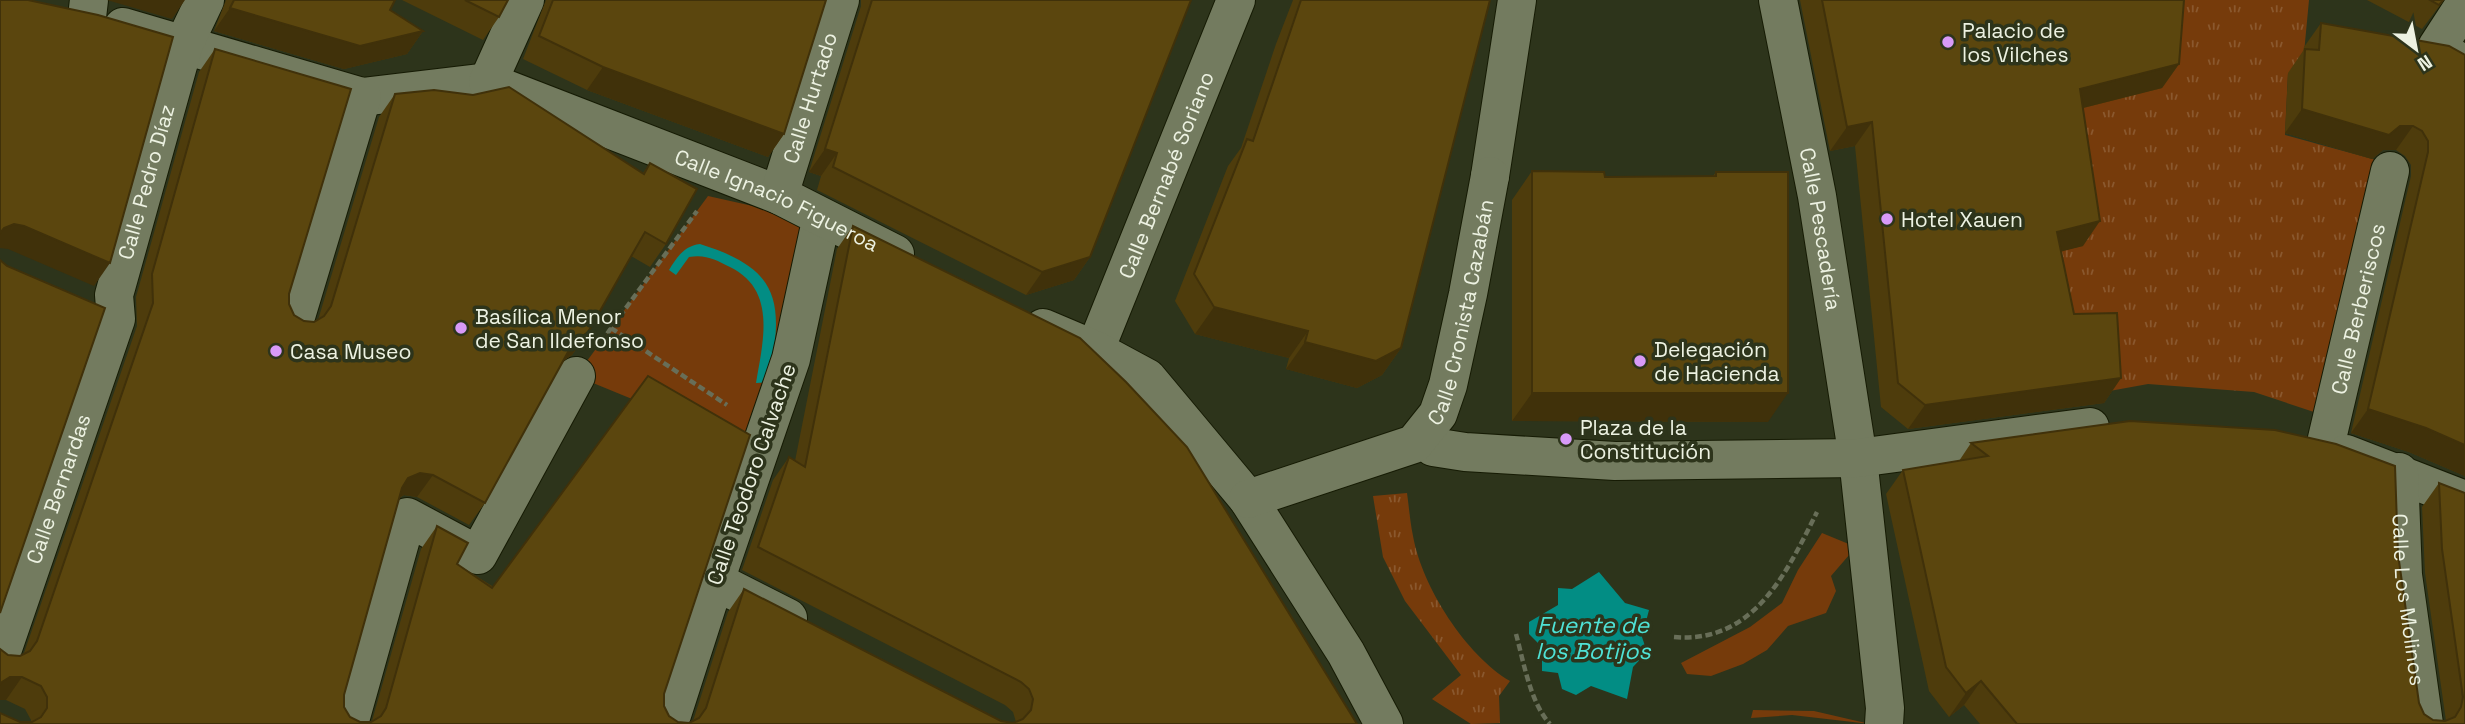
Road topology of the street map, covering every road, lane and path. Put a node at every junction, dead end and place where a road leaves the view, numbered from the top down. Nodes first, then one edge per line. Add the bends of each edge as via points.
1 (205, 0) edge
2 (525, 0) edge
3 (840, 0) edge
4 (1236, 0) edge
5 (1517, 0) edge
6 (1777, 0) edge
7 (2465, 4) edge
8 (48, 9) edge
9 (88, 9) edge
10 (184, 44) junction
11 (2465, 66) edge
12 (488, 82) junction
13 (362, 97) junction
14 (2390, 171) dead end
15 (779, 195) junction
16 (699, 207) dead end
17 (821, 221) dead end
18 (926, 269) edge
19 (81, 304) edge
20 (1011, 312) edge
21 (116, 319) junction
22 (294, 323) edge
23 (611, 328) junction
24 (1095, 350) junction
25 (576, 376) joint
26 (2129, 424) edge
27 (767, 431) junction
28 (2286, 438) edge
29 (1433, 447) dead end
30 (2325, 447) junction
31 (1858, 458) junction
32 (2399, 472) junction
33 (1248, 499) junction
34 (2465, 500) edge
35 (715, 581) junction
36 (1516, 634) dead end
37 (824, 636) edge
38 (1674, 637) dead end
39 (0, 657) edge
40 (1389, 719) edge
41 (349, 724) edge
42 (669, 724) edge
43 (1550, 724) edge
44 (1884, 724) edge
45 (2424, 724) edge

1 - 10 street, Calle Pedro Díaz
2 - 12 street
3 - 15 street, Calle Hurtado
4 - 24 street, Calle Bernabé Soriano
5 - 33 street, Calle Cronista Cazabán via 1468,295 1437,414 1414,444
6 - 31 street, Calle Pescadería via 1817,196
7 - 11 street via 2437,47
8 - 9 street
9 - 10 street
10 - 13 street
10 - 21 street, Calle Pedro Díaz via 114,295
12 - 13 street
12 - 15 street, Calle Ignacio Figueroa
13 - 22 street
14 - 30 street, Calle Berberiscos
15 - 18 street, Calle Ignacio Figueroa
16 - 23 path
17 - 27 street, Calle Teodoro Calvache via 791,359
19 - 21 street
20 - 24 street
21 - 39 street, Calle Bernardas
23 - 25 path
23 - 27 path
24 - 33 street via 1147,378
25 - 41 street via 478,555 407,517
26 - 31 street
27 - 35 street, Calle Teodoro Calvache
28 - 30 street
29 - 31 street via 1615,461
30 - 32 street
31 - 38 path via 1836,481 1788,570 1756,609 1709,636
31 - 44 street
32 - 34 street
32 - 45 street, Calle Los Molinos via 2403,575
33 - 40 street
35 - 37 street
35 - 42 street, Calle Teodoro Calvache
36 - 43 path via 1525,671

